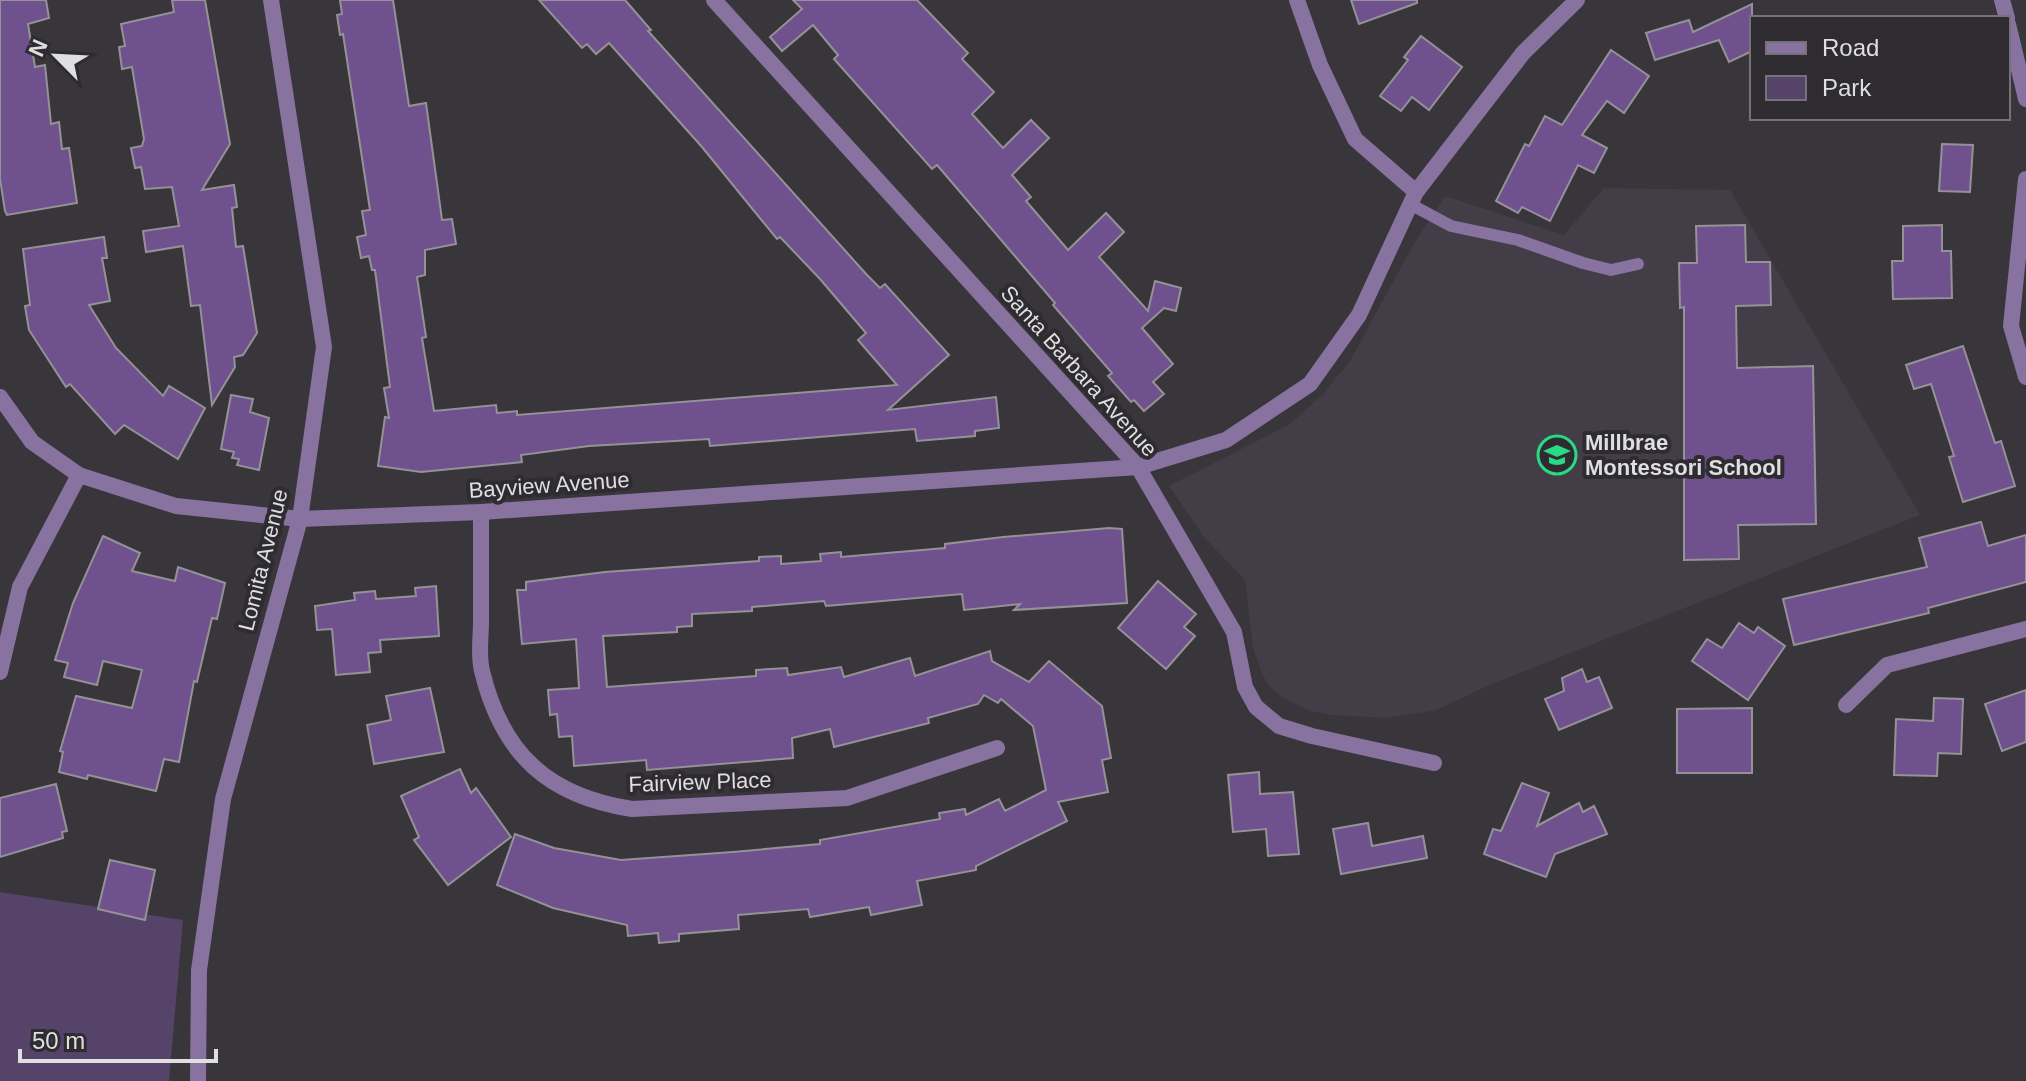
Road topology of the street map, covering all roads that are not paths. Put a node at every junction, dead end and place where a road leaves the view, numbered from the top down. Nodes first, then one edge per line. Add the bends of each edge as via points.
1 (271, 0) edge
2 (714, 0) edge
3 (1297, 0) edge
4 (1577, 0) edge
5 (2010, 33) edge
6 (2026, 99) edge
7 (2026, 179) edge
8 (1413, 198) junction
9 (1638, 264) dead end
10 (2026, 377) edge
11 (0, 397) edge
12 (1138, 467) junction
13 (79, 475) junction
14 (481, 512) junction
15 (300, 519) junction
16 (2026, 629) edge
17 (0, 672) edge
18 (1846, 705) dead end
19 (997, 748) dead end
20 (1434, 763) dead end
21 (198, 1081) edge

1 - 15 street, Lomita Avenue via 324,347
2 - 12 street, Santa Barbara Avenue
3 - 8 street via 1355,139
4 - 8 street, Bayview Avenue via 1523,53
5 - 6 street
7 - 10 street via 2011,326
8 - 9 lane via 1451,226 1518,240 1611,270
8 - 12 street, Bayview Avenue via 1359,315 1310,384 1226,440
11 - 13 street, Bayview Avenue via 32,442
12 - 14 street, Bayview Avenue
12 - 20 street, Santa Barbara Avenue via 1234,632 1245,687 1256,707 1279,726
13 - 15 street, Bayview Avenue via 176,506
13 - 17 street via 20,587
14 - 15 street, Bayview Avenue
14 - 19 street, Fairview Place via 481,668 501,724 524,759 545,779 570,791 599,804 632,809 847,798
15 - 21 street, Lomita Avenue via 223,799 199,970
16 - 18 street via 1887,665

